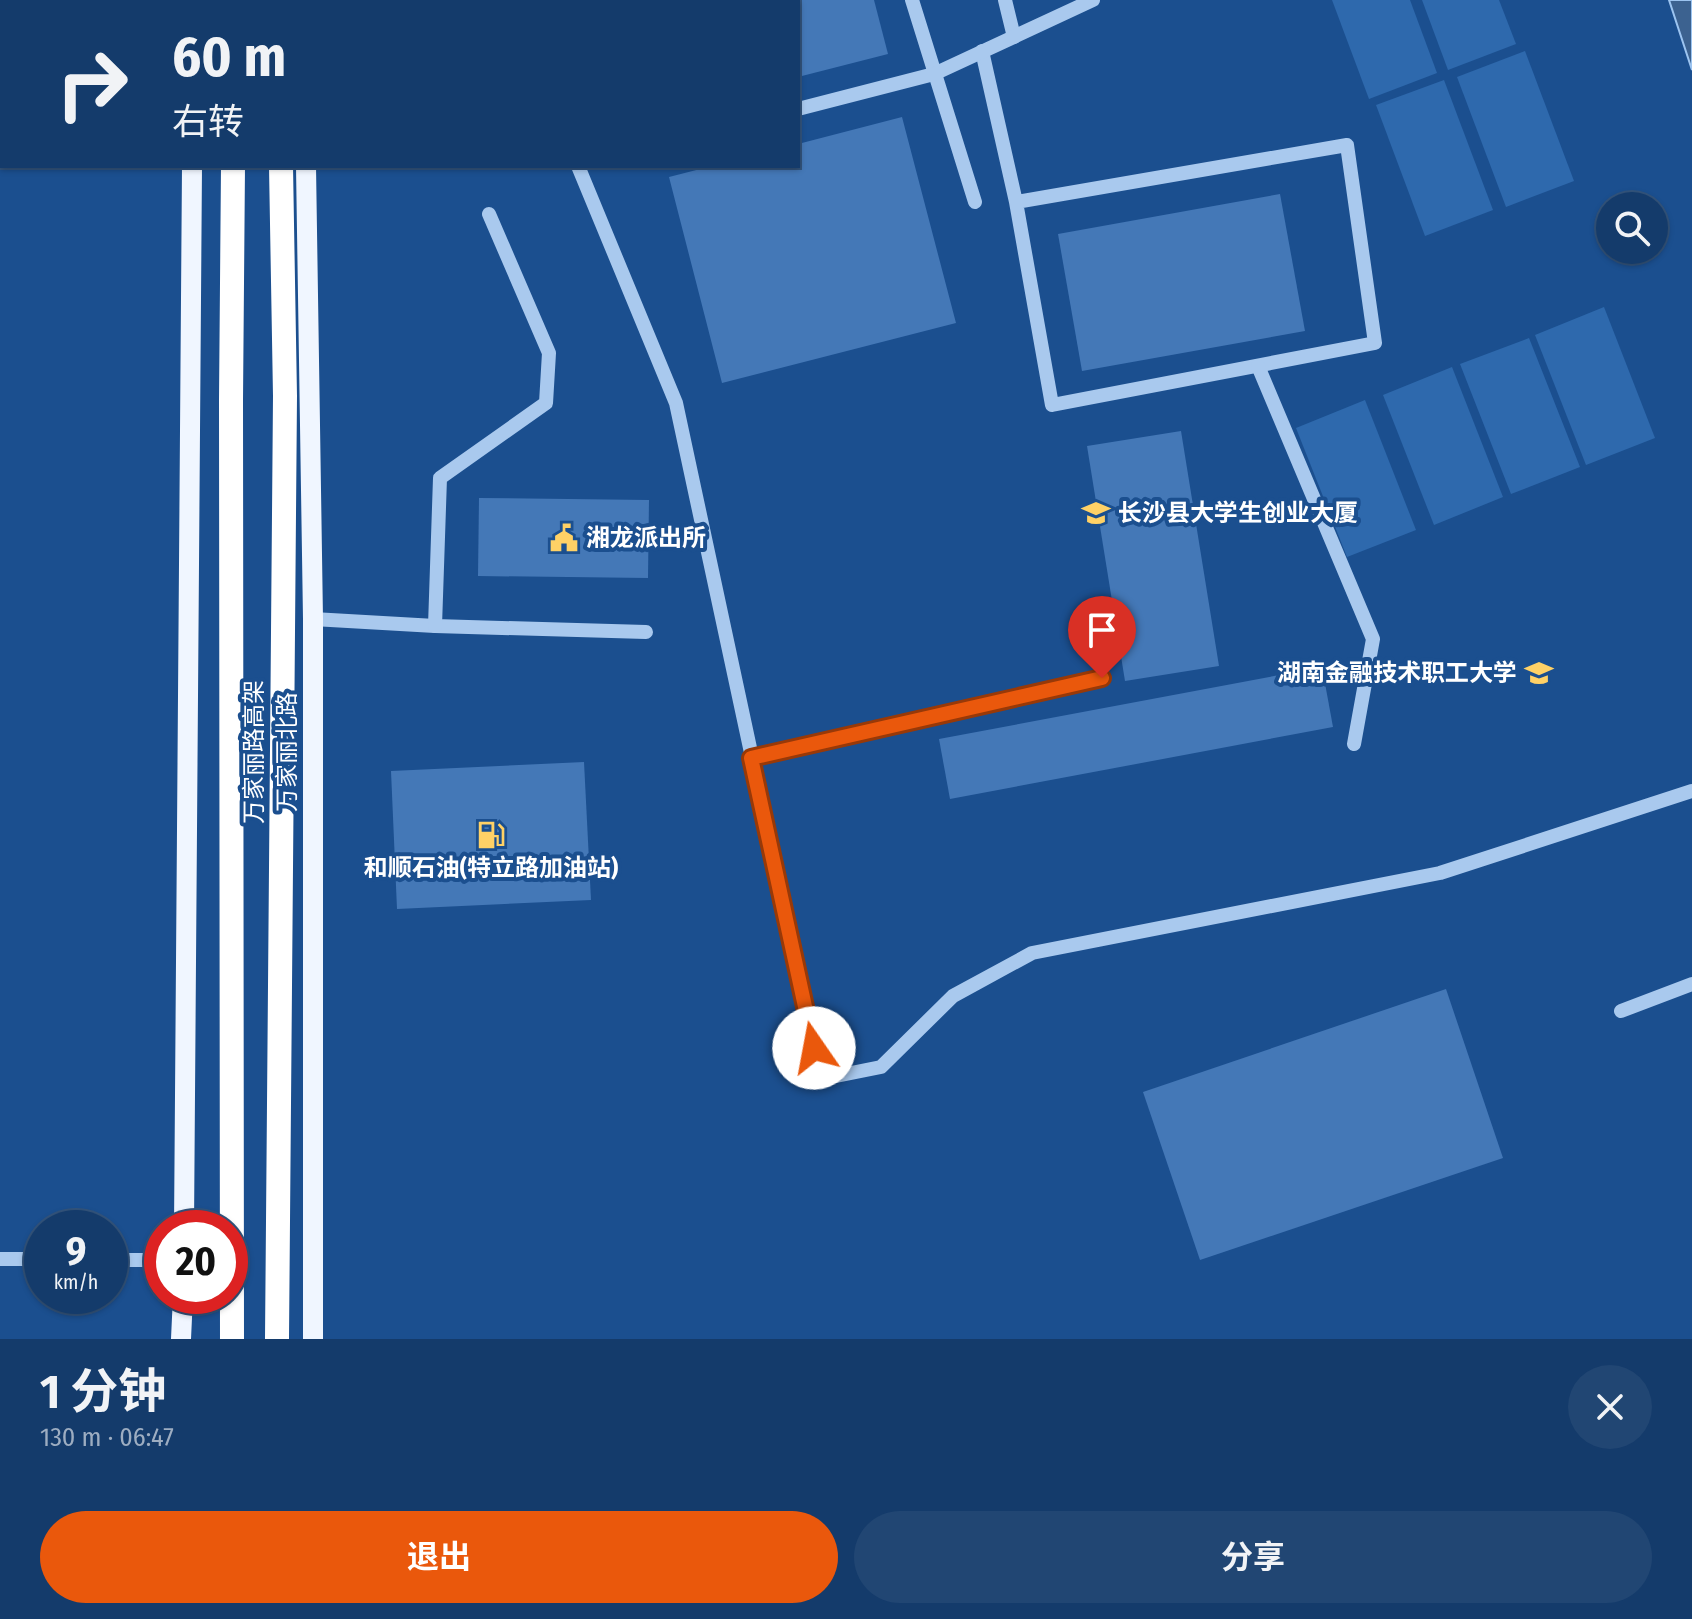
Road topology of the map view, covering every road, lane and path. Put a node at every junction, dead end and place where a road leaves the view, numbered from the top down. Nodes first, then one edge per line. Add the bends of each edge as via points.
1 (912, 0) edge
2 (1005, 0) edge
3 (1093, 0) edge
4 (1014, 37) junction
5 (982, 51) junction
6 (934, 74) junction
7 (800, 108) edge
8 (192, 168) edge
9 (233, 168) edge
10 (281, 168) edge
11 (306, 168) edge
12 (579, 168) edge
13 (975, 202) dead end
14 (1016, 202) junction
15 (489, 214) dead end
16 (1258, 366) junction
17 (313, 619) junction
18 (435, 626) junction
19 (646, 632) dead end
20 (1102, 678) dead end
21 (1354, 744) dead end
22 (751, 758) junction
23 (1692, 791) edge
24 (1692, 984) edge
25 (1621, 1011) dead end
26 (184, 1210) edge
27 (0, 1259) edge
28 (24, 1259) edge
29 (182, 1314) edge
30 (181, 1339) edge
31 (232, 1339) edge
32 (277, 1339) edge
33 (313, 1339) edge

1 - 6 street
2 - 4 street
3 - 4 street
4 - 5 street
5 - 6 street
5 - 14 street
6 - 7 street
6 - 13 street
8 - 26 main road
9 - 31 highway, 万家丽路高架
10 - 32 highway, 万家丽路高架 via 285,396
11 - 17 main road, 万家丽北路
12 - 22 street via 676,403
14 - 16 street via 1052,405
14 - 16 street via 1347,145 1375,343
15 - 18 street via 549,353 546,403 440,478
16 - 21 street via 1373,639
17 - 18 street
17 - 33 main road, 万家丽北路
18 - 19 street
20 - 22 street
22 - 23 street via 821,1079 881,1067 953,996 1032,953 1440,873
24 - 25 street
27 - 28 street
29 - 30 main road

